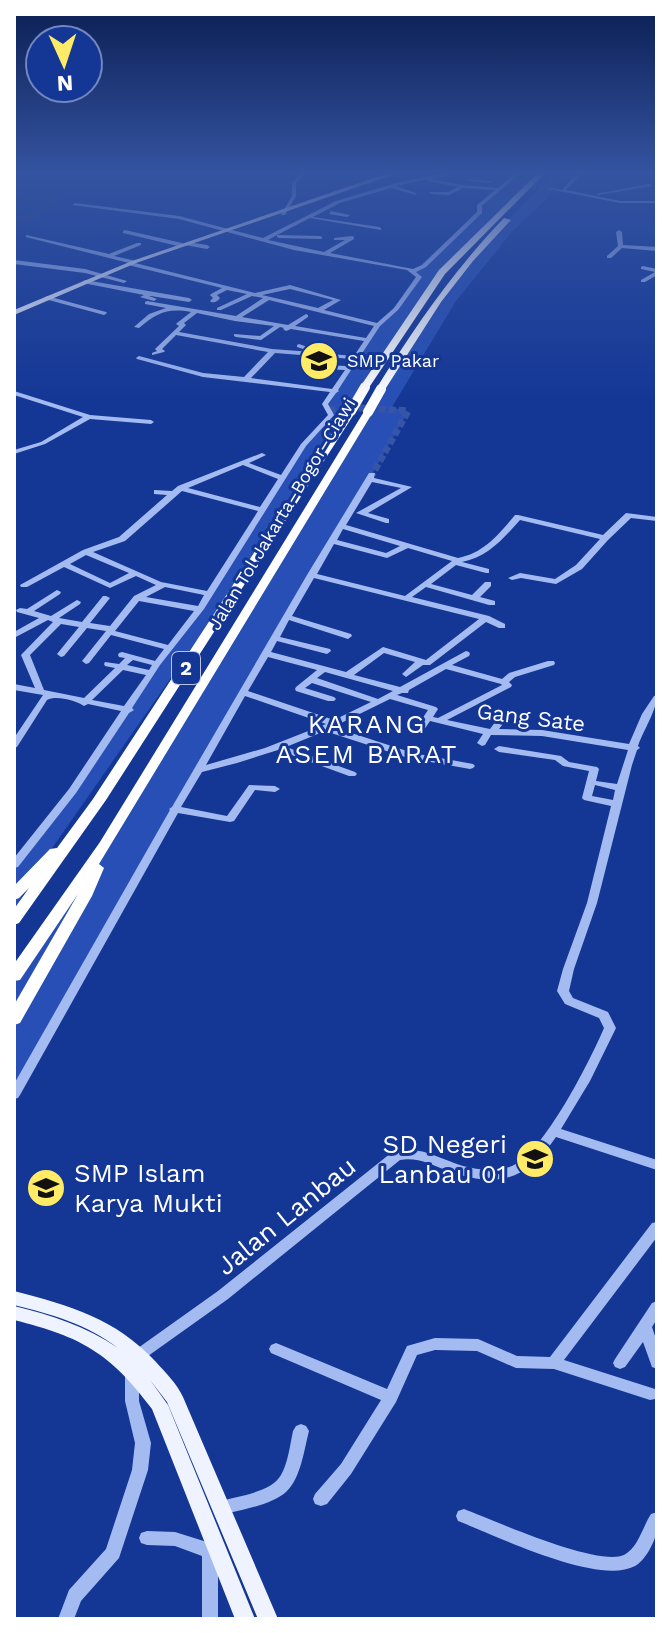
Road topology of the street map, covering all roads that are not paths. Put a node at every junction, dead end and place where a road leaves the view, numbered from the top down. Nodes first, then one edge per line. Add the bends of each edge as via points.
1 (78, 247) edge
2 (99, 247) edge
3 (130, 247) edge
4 (176, 247) edge
5 (294, 247) edge
6 (336, 247) edge
7 (444, 247) edge
8 (467, 247) edge
9 (481, 247) edge
10 (620, 247) edge
11 (635, 247) edge
12 (657, 249) edge
13 (91, 250) junction
14 (324, 254) junction
15 (109, 255) junction
16 (609, 257) dead end
17 (14, 262) edge
18 (132, 263) junction
19 (391, 266) junction
20 (643, 268) dead end
21 (414, 271) junction
22 (657, 272) edge
23 (378, 274) dead end
24 (102, 275) junction
25 (124, 281) dead end
26 (643, 281) dead end
27 (85, 282) junction
28 (225, 289) junction
29 (240, 292) junction
30 (150, 294) junction
31 (252, 295) junction
32 (47, 298) junction
33 (268, 298) junction
34 (227, 299) dead end
35 (189, 300) dead end
36 (213, 301) dead end
37 (284, 301) junction
38 (273, 308) dead end
39 (338, 308) dead end
40 (169, 309) junction
41 (219, 309) dead end
42 (319, 310) junction
43 (328, 312) junction
44 (14, 313) edge
45 (104, 313) dead end
46 (194, 313) junction
47 (306, 316) dead end
48 (235, 319) junction
49 (378, 325) junction
50 (137, 327) dead end
51 (277, 327) junction
52 (286, 329) junction
53 (334, 332) dead end
54 (174, 333) junction
55 (236, 335) dead end
56 (251, 337) junction
57 (371, 338) junction
58 (242, 346) junction
59 (299, 346) dead end
60 (272, 351) junction
61 (318, 353) junction
62 (154, 354) dead end
63 (139, 358) dead end
64 (357, 358) junction
65 (323, 367) dead end
66 (351, 368) junction
67 (243, 379) junction
68 (234, 386) dead end
69 (336, 391) junction
70 (16, 395) edge
71 (89, 417) junction
72 (151, 422) dead end
73 (14, 452) edge
74 (262, 455) dead end
75 (243, 463) junction
76 (282, 478) junction
77 (177, 491) junction
78 (157, 492) dead end
79 (351, 509) junction
80 (262, 510) junction
81 (362, 513) junction
82 (657, 519) edge
83 (386, 521) dead end
84 (340, 526) junction
85 (605, 538) junction
86 (332, 541) junction
87 (406, 546) junction
88 (86, 552) junction
89 (457, 561) junction
90 (65, 564) junction
91 (486, 571) dead end
92 (134, 574) junction
93 (311, 575) junction
94 (512, 578) dead end
95 (158, 583) dead end
96 (488, 584) dead end
97 (24, 585) dead end
98 (426, 585) junction
99 (57, 592) dead end
100 (209, 594) junction
101 (409, 596) junction
102 (140, 597) junction
103 (106, 598) dead end
104 (474, 598) junction
105 (77, 602) dead end
106 (492, 603) dead end
107 (200, 609) junction
108 (287, 617) junction
109 (53, 619) junction
110 (485, 619) junction
111 (83, 626) junction
112 (502, 626) dead end
113 (110, 630) junction
114 (14, 635) edge
115 (348, 636) dead end
116 (275, 638) junction
117 (171, 648) junction
118 (327, 651) dead end
119 (14, 652) edge
120 (61, 654) dead end
121 (269, 654) junction
122 (466, 654) dead end
123 (26, 658) junction
124 (86, 661) dead end
125 (420, 663) junction
126 (551, 663) dead end
127 (108, 664) dead end
128 (157, 664) junction
129 (445, 666) junction
130 (121, 667) junction
131 (323, 669) junction
132 (151, 673) junction
133 (406, 674) dead end
134 (348, 675) junction
135 (310, 679) junction
136 (503, 682) junction
137 (14, 687) edge
138 (405, 691) junction
139 (244, 693) junction
140 (45, 694) junction
141 (393, 697) junction
142 (657, 698) edge
143 (331, 699) dead end
144 (379, 702) junction
145 (84, 703) junction
146 (129, 710) junction
147 (505, 715) dead end
148 (433, 719) junction
149 (328, 725) junction
150 (419, 731) dead end
151 (490, 732) junction
152 (482, 743) dead end
153 (14, 745) edge
154 (276, 746) junction
155 (635, 748) junction
156 (499, 749) dead end
157 (470, 766) dead end
158 (198, 770) junction
159 (352, 774) dead end
160 (598, 783) dead end
161 (622, 788) junction
162 (275, 789) dead end
163 (617, 804) junction
164 (174, 809) junction
165 (73, 837) junction
166 (107, 842) junction
167 (14, 865) edge
168 (14, 895) edge
169 (14, 920) edge
170 (14, 976) edge
171 (14, 1019) edge
172 (14, 1095) edge
173 (555, 1128) junction
174 (657, 1162) edge
175 (657, 1227) edge
176 (14, 1298) edge
177 (656, 1310) edge
178 (14, 1313) edge
179 (645, 1327) junction
180 (276, 1349) dead end
181 (132, 1363) junction
182 (554, 1363) junction
183 (620, 1363) dead end
184 (657, 1363) edge
185 (650, 1394) dead end
186 (391, 1397) junction
187 (301, 1431) dead end
188 (321, 1499) dead end
189 (221, 1508) junction
190 (464, 1516) dead end
191 (657, 1519) edge
192 (147, 1538) dead end
193 (214, 1549) junction
194 (66, 1619) edge
195 (210, 1619) edge
196 (245, 1619) edge
197 (268, 1619) edge

1 - 13 street
2 - 13 street
3 - 15 street
4 - 18 main road
5 - 14 street
6 - 14 street
7 - 21 street
8 - 165 highway, Jalan Tol Jakarta–Bogor–Ciawi / 2, bridge via 442,272 365,387
9 - 166 highway, Jalan Tol Jakarta–Bogor–Ciawi / 2, bridge via 423,319
10 - 16 street
11 - 12 street
13 - 15 street
14 - 19 street
15 - 18 street
17 - 24 street
18 - 24 main road
18 - 28 street
19 - 21 street
19 - 23 street
20 - 22 street
21 - 49 street via 418,279
22 - 26 street
24 - 25 street
24 - 27 main road
27 - 30 street
27 - 32 main road
28 - 29 street
28 - 36 street via 213,295
29 - 31 street
29 - 34 street
30 - 35 street
30 - 40 street via 143,297 156,299 147,303
31 - 33 street
31 - 41 street
31 - 42 street via 290,287 338,300
32 - 44 main road
32 - 45 street
33 - 37 street
33 - 48 street
37 - 38 street
37 - 42 street
39 - 43 street
40 - 46 street
40 - 50 street
42 - 43 street
43 - 49 street
46 - 48 street
46 - 54 street
47 - 52 street
48 - 51 street
49 - 57 street
51 - 52 street
51 - 56 street via 261,338
52 - 57 street
53 - 57 street
54 - 58 street
54 - 62 street
55 - 56 street
56 - 58 street
57 - 64 street
58 - 60 street
59 - 61 street
60 - 61 street
60 - 67 street
61 - 64 street
63 - 67 street via 206,376
64 - 66 street
65 - 66 street
66 - 69 street
67 - 68 street
67 - 69 street
69 - 76 street via 327,409 331,416 312,432
70 - 71 street
71 - 72 street
71 - 73 street via 43,443
74 - 75 street
75 - 76 street
75 - 77 street
76 - 80 street
77 - 78 street
77 - 80 street
77 - 88 street via 122,539
79 - 81 street
79 - 81 street via 371,477 409,488
79 - 84 street
80 - 100 street
81 - 83 street
82 - 85 street via 629,515
84 - 86 street
84 - 87 street
85 - 89 street via 518,517 497,543
85 - 94 street via 579,567 556,582
86 - 87 street via 387,556
86 - 93 street
87 - 89 street
88 - 90 street
88 - 92 street
89 - 91 street
89 - 98 street
90 - 92 street via 110,586
90 - 97 street
92 - 95 street
93 - 101 street
93 - 108 street
96 - 104 street
98 - 101 street
98 - 104 street
99 - 109 street via 24,611
100 - 102 street via 164,584
100 - 107 street
101 - 110 street
102 - 107 street
102 - 113 street via 129,603
103 - 111 street
104 - 106 street
105 - 109 street
107 - 117 street
108 - 115 street
108 - 116 street
109 - 111 street
109 - 114 street
109 - 123 street
110 - 112 street
110 - 125 street
111 - 113 street
111 - 120 street
113 - 117 street
113 - 124 street
116 - 118 street
116 - 121 street
117 - 128 street
119 - 123 street
121 - 131 street
121 - 139 street
122 - 129 street
123 - 140 street
125 - 133 street
125 - 134 street via 383,650
126 - 136 street
127 - 130 street
128 - 130 street via 127,656
128 - 132 street
129 - 136 street
129 - 138 street
130 - 132 street
130 - 145 street
131 - 134 street
131 - 135 street
132 - 146 street
134 - 138 street
135 - 143 street via 299,689
135 - 144 street
136 - 148 street via 508,685
137 - 140 street
138 - 141 street
139 - 149 street
139 - 158 street
140 - 145 street
140 - 153 street
141 - 144 street
141 - 148 street, Gang Sate via 433,709
142 - 155 street, Jalan Lanbau
144 - 149 street
145 - 146 street
146 - 167 street
147 - 151 street
148 - 150 street
148 - 151 street, Gang Sate
149 - 154 street
149 - 157 street via 411,756
151 - 152 street
151 - 155 street, Gang Sate via 542,733
154 - 158 street
154 - 159 street
155 - 161 street, Jalan Lanbau
156 - 163 street via 594,769 587,798
158 - 164 street
160 - 161 street
161 - 163 street, Jalan Lanbau
162 - 164 street via 252,787 230,819
163 - 173 street, Jalan Lanbau via 563,991 569,1001 604,1015 610,1028
164 - 172 street
165 - 168 highway
165 - 169 highway, Jalan Tol Jakarta–Bogor–Ciawi / 2
166 - 170 highway, Jalan Tol Jakarta–Bogor–Ciawi / 2
166 - 171 highway via 85,896
173 - 174 street
173 - 181 street, Jalan Lanbau via 523,1166 506,1172 468,1172 418,1155 396,1156
175 - 182 street
176 - 181 main road via 96,1321
177 - 179 street
178 - 181 main road via 85,1333
179 - 183 street
179 - 184 street
180 - 186 street
181 - 189 main road via 174,1397
181 - 193 main road via 159,1405
181 - 194 street via 132,1401 143,1443 140,1470 113,1553 75,1596
182 - 185 street
182 - 186 street via 516,1362 478,1345 423,1345 406,1358
186 - 188 street
187 - 189 street via 286,1485
189 - 197 main road
190 - 191 street via 565,1554 619,1565 644,1547 646,1531
192 - 193 street
193 - 195 street
193 - 196 main road

